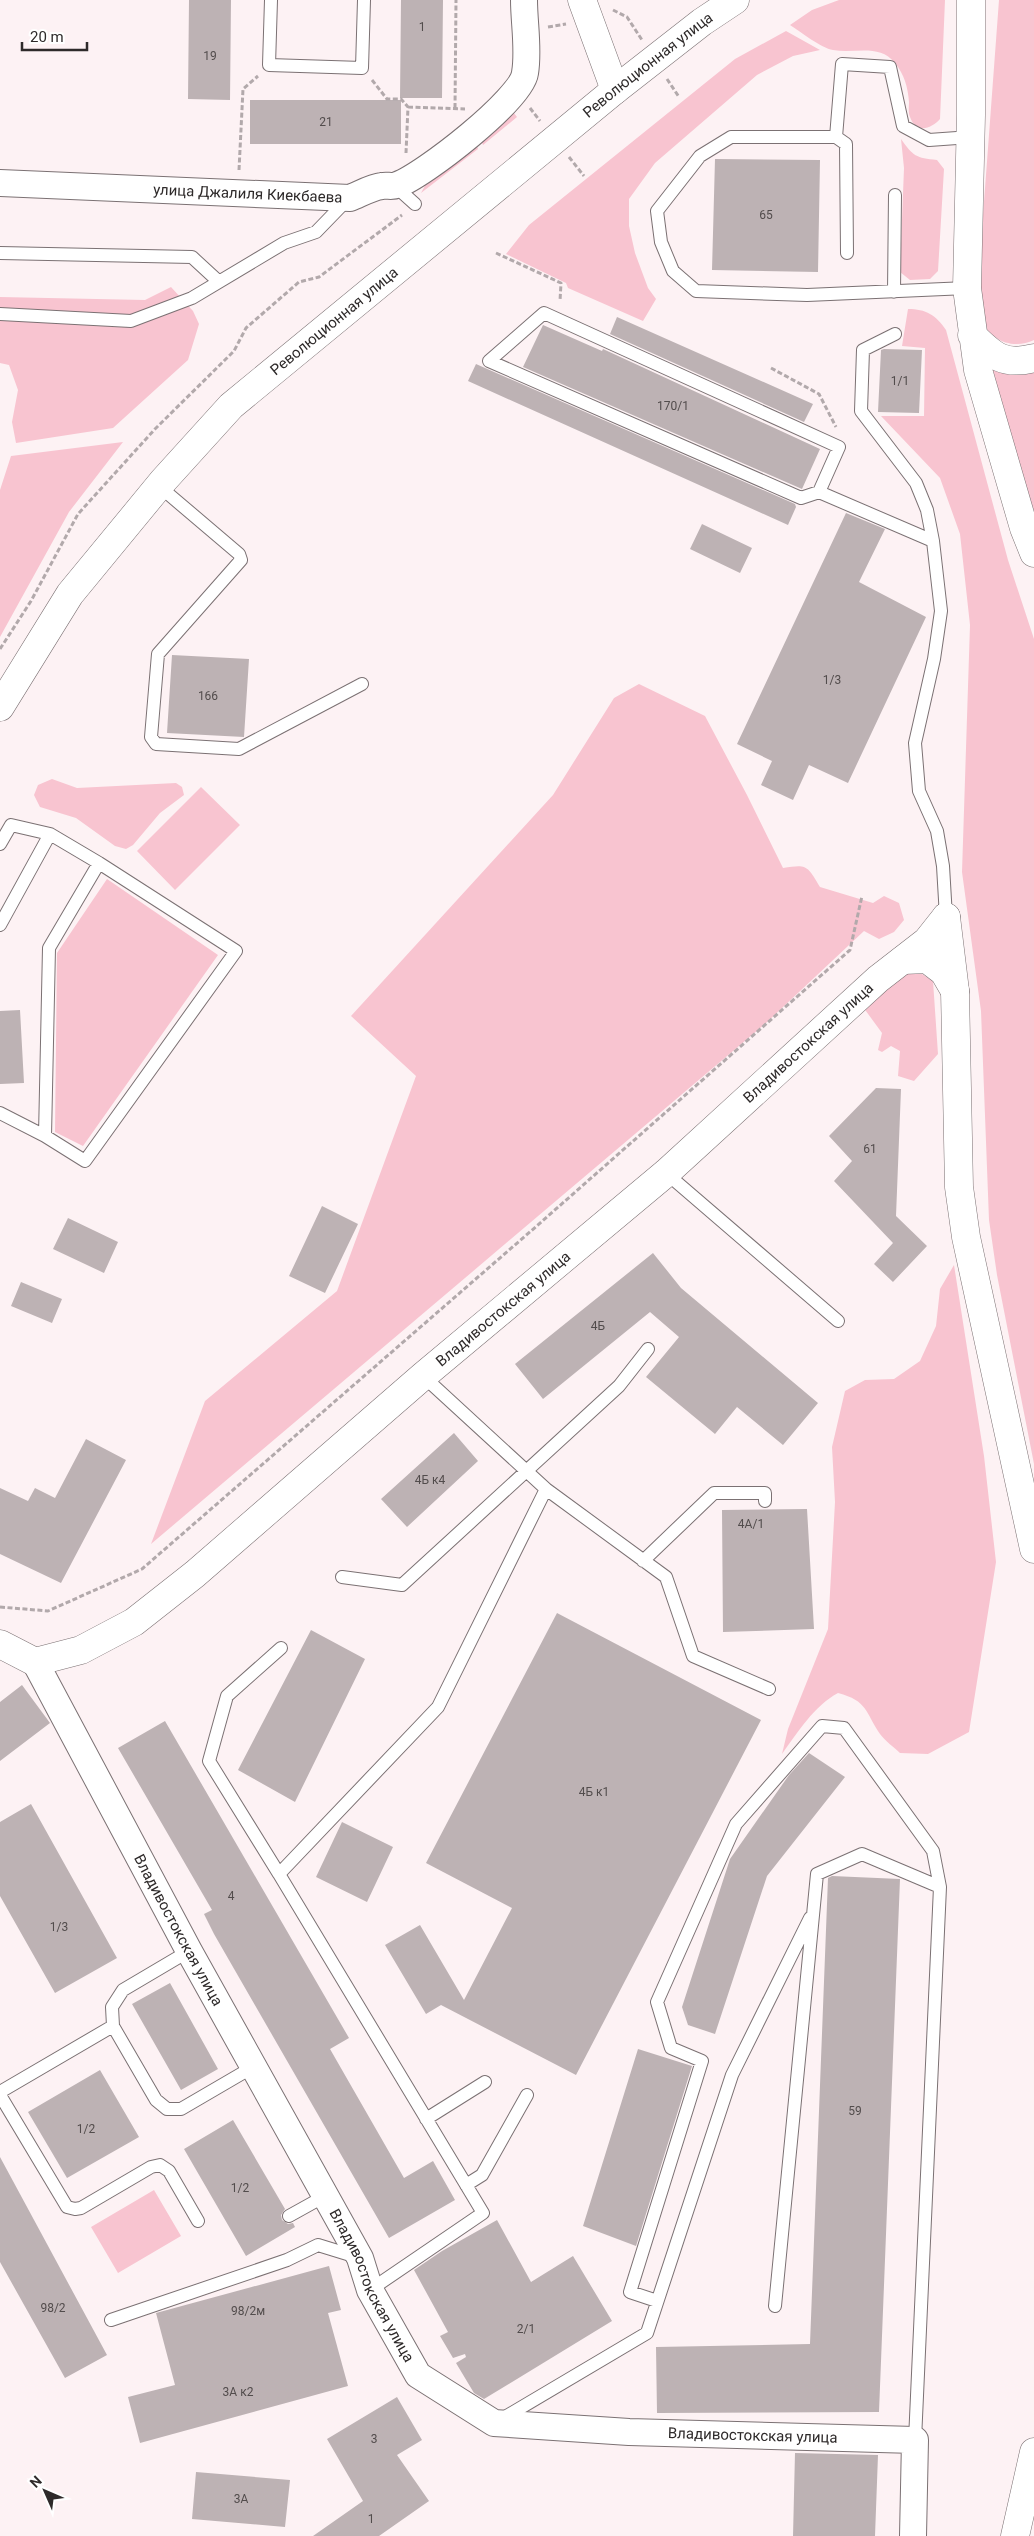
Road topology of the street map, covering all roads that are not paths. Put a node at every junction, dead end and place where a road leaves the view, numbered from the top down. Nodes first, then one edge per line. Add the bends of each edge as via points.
1 (271, 0) edge
2 (364, 0) edge
3 (524, 0) edge
4 (582, 0) edge
5 (735, 0) edge
6 (971, 0) edge
7 (615, 90) junction
8 (836, 137) junction
9 (971, 137) junction
10 (0, 183) edge
11 (396, 186) junction
12 (895, 195) dead end
13 (350, 198) junction
14 (415, 204) dead end
15 (0, 253) edge
16 (847, 253) dead end
17 (218, 281) junction
18 (967, 288) junction
19 (894, 292) junction
20 (0, 314) edge
21 (895, 334) dead end
22 (972, 335) junction
23 (1034, 358) edge
24 (159, 486) junction
25 (819, 492) junction
26 (933, 541) junction
27 (1034, 553) edge
28 (362, 684) dead end
29 (0, 707) edge
30 (50, 834) junction
31 (0, 844) edge
32 (99, 863) junction
33 (946, 917) junction
34 (0, 924) edge
35 (903, 960) junction
36 (955, 991) junction
37 (0, 1112) edge
38 (44, 1136) junction
39 (666, 1173) junction
40 (838, 1321) dead end
41 (648, 1349) dead end
42 (424, 1376) junction
43 (525, 1470) junction
44 (546, 1489) junction
45 (765, 1501) dead end
46 (1034, 1549) edge
47 (643, 1561) junction
48 (342, 1577) dead end
49 (0, 1644) edge
50 (281, 1648) dead end
51 (35, 1662) junction
52 (769, 1689) dead end
53 (279, 1874) junction
54 (940, 1887) junction
55 (814, 1911) junction
56 (189, 1951) junction
57 (113, 2026) junction
58 (253, 2067) junction
59 (485, 2082) dead end
60 (0, 2093) edge
61 (527, 2095) dead end
62 (426, 2119) junction
63 (466, 2184) junction
64 (325, 2196) junction
65 (289, 2216) dead end
66 (198, 2221) dead end
67 (360, 2258) junction
68 (370, 2290) junction
69 (657, 2301) junction
70 (775, 2306) dead end
71 (111, 2320) dead end
72 (494, 2424) junction
73 (915, 2440) junction
74 (1034, 2452) edge
75 (913, 2536) edge
76 (1015, 2536) edge

1 - 2 lane via 269,65 362,68
3 - 11 street, улица Джалиля Киекбаева via 526,75 498,110 445,155 415,177
4 - 7 main road
5 - 7 main road, Революционная улица
6 - 9 main road
7 - 24 main road, Революционная улица via 231,406
8 - 9 lane via 842,64 890,67 903,126 928,140
8 - 16 lane via 846,144
8 - 19 lane via 731,137 700,156 657,211 661,242 673,271 696,291 807,295
9 - 18 main road
10 - 13 street, улица Джалиля Киекбаева
11 - 13 street, улица Джалиля Киекбаева via 381,186
11 - 14 lane
12 - 19 lane
13 - 17 lane via 316,232 284,243
15 - 17 lane via 192,257
17 - 20 lane via 192,298 131,321
18 - 19 lane
18 - 22 main road
21 - 26 lane via 863,350 861,411 916,483 927,510
22 - 23 main road via 1001,359 1019,362
22 - 27 main road via 978,370
24 - 28 lane via 242,560 158,654 152,737 156,744 239,749
24 - 29 main road, Революционная улица via 70,594
25 - 25 lane via 801,498 489,361 544,313 839,447
25 - 26 lane
26 - 33 lane via 941,611 915,743 919,791 937,831
30 - 31 lane via 11,825
30 - 32 lane
30 - 34 lane
32 - 38 lane via 48,948
32 - 38 lane via 236,951 85,1161
33 - 35 main road, Владивостокская улица via 927,942
33 - 36 main road
35 - 36 main road via 928,959 944,972
35 - 39 main road, Владивостокская улица via 878,979
36 - 46 main road via 959,1187
37 - 38 lane
39 - 40 lane
39 - 42 main road, Владивостокская улица
41 - 43 lane via 619,1386
42 - 43 lane
42 - 51 main road, Владивостокская улица via 195,1574 134,1622 81,1650
43 - 44 lane
43 - 48 lane via 402,1585
44 - 47 lane
44 - 53 lane via 438,1707
45 - 47 lane via 764,1493 714,1493
47 - 52 lane via 666,1578 693,1656
49 - 51 main road
50 - 53 lane via 227,1696 209,1761
51 - 56 street, Владивостокская улица
53 - 62 lane
54 - 55 lane via 862,1854 817,1874
54 - 69 lane via 933,1851 844,1728 822,1726 736,1824 657,2002 671,2048 702,2061 630,2292
54 - 73 lane
55 - 69 lane via 732,2075
55 - 70 lane
56 - 57 lane via 123,1990 112,2007
56 - 58 street, Владивостокская улица
57 - 58 lane via 156,2100 167,2109 182,2109
57 - 60 lane
58 - 64 street, Владивостокская улица
59 - 62 lane
60 - 66 lane via 67,2207 81,2208 151,2167 160,2165 169,2171
61 - 63 lane via 482,2175
62 - 63 lane
63 - 68 lane via 483,2214
64 - 65 lane
64 - 67 street, Владивостокская улица
67 - 68 street, Владивостокская улица
67 - 71 lane via 318,2245 287,2260
68 - 72 street, Владивостокская улица via 418,2375
69 - 72 lane via 647,2333
72 - 73 street, Владивостокская улица via 629,2432
73 - 75 street
74 - 76 main road

